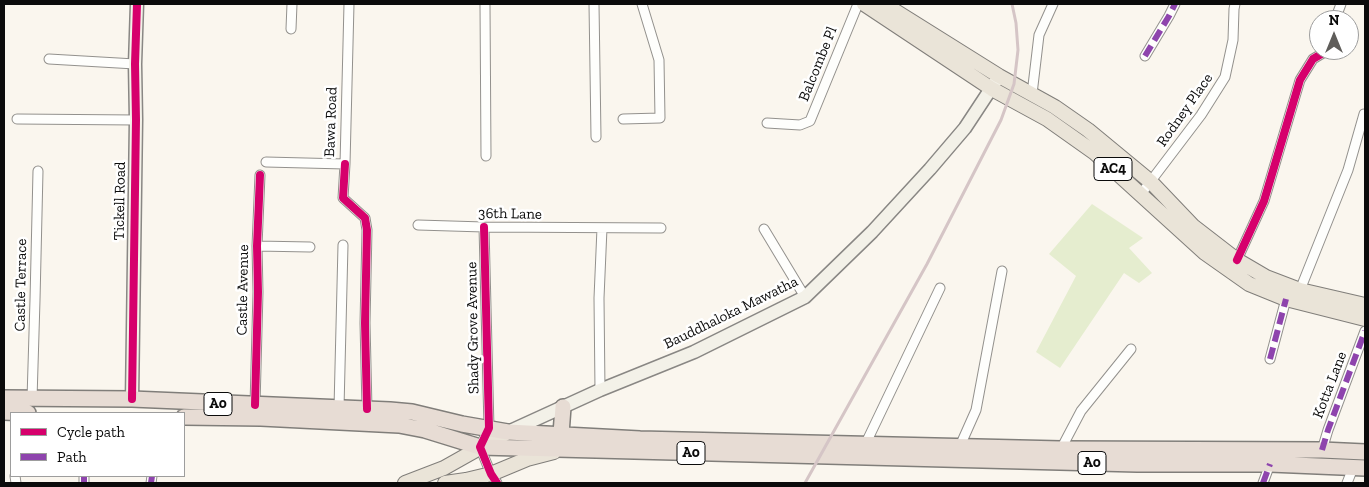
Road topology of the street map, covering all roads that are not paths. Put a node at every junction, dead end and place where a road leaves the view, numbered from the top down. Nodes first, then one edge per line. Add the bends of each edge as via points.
1 (137, 4) edge
2 (292, 4) edge
3 (349, 4) edge
4 (485, 4) edge
5 (594, 4) edge
6 (642, 4) edge
7 (858, 4) edge
8 (864, 4) edge
9 (884, 4) edge
10 (1053, 4) edge
11 (1175, 4) edge
12 (1235, 4) edge
13 (291, 30) dead end
14 (1145, 56) dead end
15 (49, 59) dead end
16 (1312, 60) edge
17 (135, 64) junction
18 (1000, 76) junction
19 (992, 89) junction
20 (1032, 94) junction
21 (1365, 114) edge
22 (623, 119) dead end
23 (17, 120) dead end
24 (136, 120) junction
25 (767, 122) dead end
26 (596, 137) dead end
27 (486, 156) dead end
28 (266, 162) dead end
29 (345, 164) junction
30 (38, 171) dead end
31 (260, 176) dead end
32 (1151, 182) junction
33 (1141, 194) junction
34 (418, 225) dead end
35 (484, 227) junction
36 (602, 228) junction
37 (661, 228) dead end
38 (764, 229) dead end
39 (343, 245) dead end
40 (258, 246) junction
41 (310, 247) dead end
42 (1237, 260) junction
43 (1002, 271) dead end
44 (940, 288) dead end
45 (1300, 290) junction
46 (805, 297) junction
47 (1286, 299) junction
48 (1365, 305) edge
49 (1365, 318) edge
50 (1365, 331) edge
51 (1131, 349) dead end
52 (1270, 358) dead end
53 (600, 390) junction
54 (4, 398) edge
55 (132, 400) junction
56 (255, 405) junction
57 (30, 406) edge
58 (563, 407) junction
59 (339, 408) junction
60 (367, 409) junction
61 (17, 412) edge
62 (185, 417) edge
63 (489, 428) junction
64 (508, 432) junction
65 (561, 434) junction
66 (865, 444) junction
67 (960, 446) junction
68 (480, 448) junction
69 (1061, 448) junction
70 (562, 450) junction
71 (1322, 450) junction
72 (1365, 452) edge
73 (1270, 464) junction
74 (1359, 468) edge
75 (494, 479) edge
76 (468, 482) edge
77 (405, 483) edge
78 (445, 483) edge
79 (1263, 483) edge
80 (1346, 483) edge

1 - 17 main road, Tickell Road
2 - 13 street
3 - 29 street, Bawa Road
4 - 27 street
5 - 26 street
6 - 22 street via 659,60 660,118
7 - 25 street, Balcombe Pl via 810,122 800,125
8 - 19 main road, AC4
9 - 18 main road, AC4
10 - 20 street via 1039,35
11 - 14 street
12 - 32 street, Rodney Place via 1233,40 1225,78
15 - 17 street
16 - 42 street via 1300,80 1264,201
17 - 24 main road, Tickell Road
18 - 19 main road, Bauddhaloka Mawatha
18 - 20 main road, AC4
19 - 33 main road, AC4 via 1047,119 1095,153
19 - 46 main road, Bauddhaloka Mawatha via 930,170
20 - 32 main road, AC4 via 1088,130
21 - 45 street via 1348,170
23 - 24 street
24 - 55 main road, Tickell Road
28 - 29 street, Bawa Road
29 - 60 street via 343,198 365,218 367,230
30 - 57 street, Castle Terrace
31 - 40 street, Castle Avenue
32 - 33 street, Rodney Place
32 - 42 main road, AC4 via 1193,226
33 - 47 main road, AC4 via 1205,253 1249,284
34 - 35 street, 36th Lane
35 - 36 street, 36th Lane
35 - 63 street, Shady Grove Avenue
36 - 37 street, 36th Lane
36 - 53 street
38 - 46 street
39 - 59 street
40 - 41 street
40 - 56 street, Castle Avenue
42 - 45 main road, AC4 via 1266,277
43 - 67 street via 976,410
44 - 66 street
45 - 48 main road, AC4
46 - 53 main road, Bauddhaloka Mawatha via 694,352
47 - 49 main road, AC4
47 - 52 street
50 - 71 street, Kotta Lane
51 - 69 street via 1081,411
53 - 58 main road, Bauddhaloka Mawatha
54 - 57 highway, A0
55 - 56 highway, A0
55 - 57 highway, A0
56 - 59 highway, A0
57 - 61 highway, A0
58 - 64 main road, Bauddhaloka Mawatha
58 - 65 highway
59 - 60 highway, A0
60 - 63 highway, A0 via 412,412
62 - 68 highway, A0 via 399,425
63 - 64 highway, A0
63 - 68 street
64 - 65 highway, A0
64 - 68 main road, Bauddhaloka Mawatha
65 - 66 highway, A0
66 - 67 highway, A0
67 - 69 highway, A0
68 - 70 highway, A0
68 - 75 street
68 - 77 main road, Bauddhaloka Mawatha via 444,468
69 - 71 highway, A0
70 - 73 highway, A0 via 1137,464
70 - 75 main road via 527,459
71 - 72 highway, A0
73 - 74 highway, A0
73 - 79 street
74 - 80 street
75 - 76 main road
76 - 78 main road

